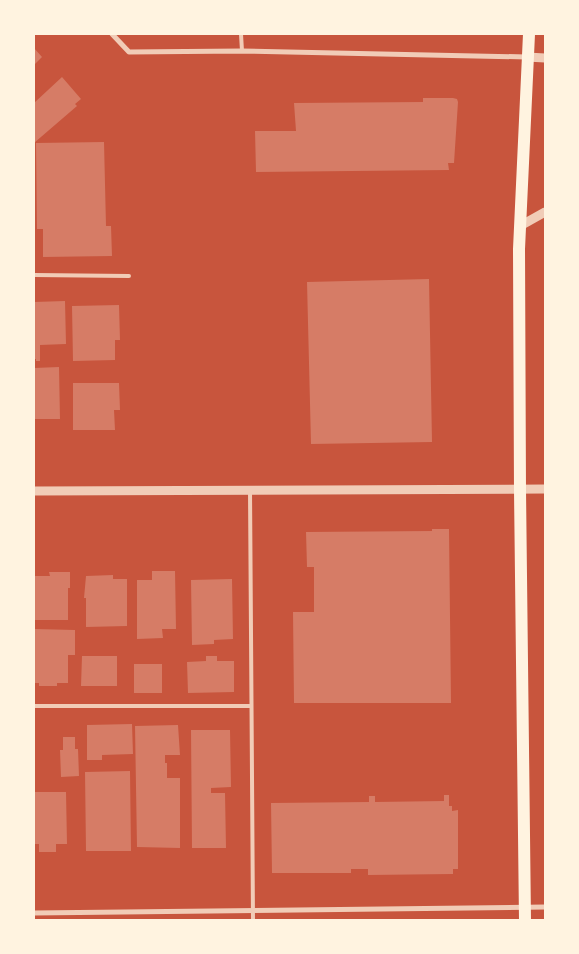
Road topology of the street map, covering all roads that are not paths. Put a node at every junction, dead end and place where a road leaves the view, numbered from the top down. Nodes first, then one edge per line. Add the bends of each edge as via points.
1 (112, 34) edge
2 (241, 34) edge
3 (529, 34) edge
4 (242, 50) junction
5 (528, 57) junction
6 (545, 58) edge
7 (545, 212) edge
8 (520, 226) junction
9 (34, 275) edge
10 (129, 276) dead end
11 (545, 489) edge
12 (250, 490) junction
13 (520, 490) junction
14 (34, 491) edge
15 (34, 706) edge
16 (251, 706) junction
17 (545, 907) edge
18 (253, 911) junction
19 (34, 913) edge
20 (525, 914) edge
21 (253, 920) edge

1 - 4 street via 129,52
2 - 4 lane
3 - 5 main road
4 - 5 street
5 - 6 street
5 - 8 main road
7 - 8 street
8 - 13 main road
9 - 10 lane
11 - 13 street
12 - 13 street
12 - 14 street
12 - 16 lane
13 - 20 main road
15 - 16 lane
16 - 18 lane
17 - 20 street
18 - 19 street
18 - 20 street
18 - 21 lane

